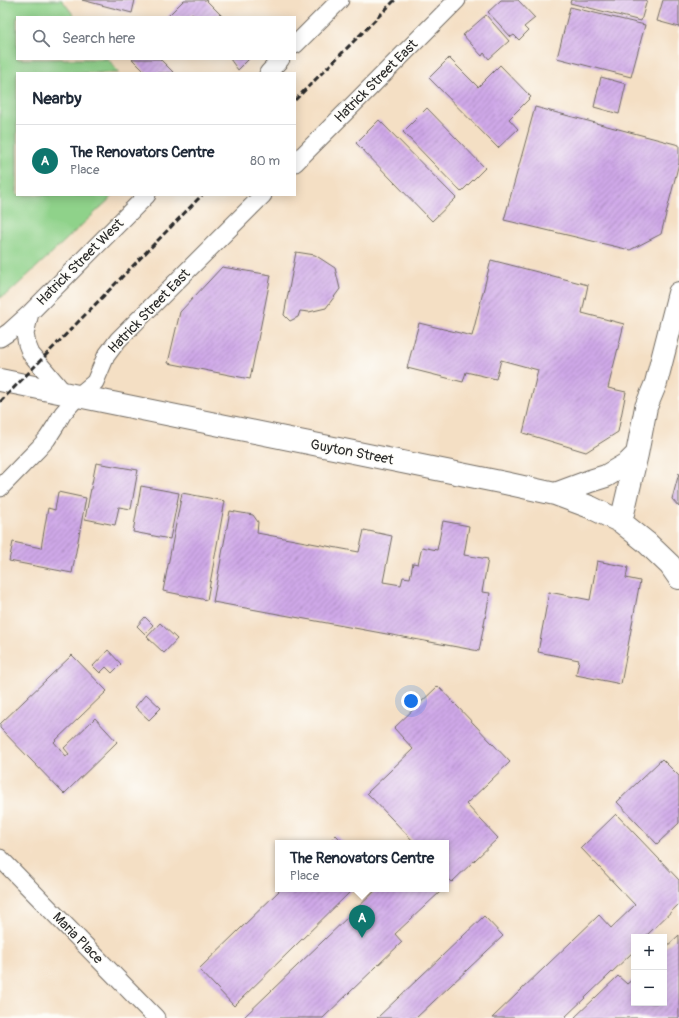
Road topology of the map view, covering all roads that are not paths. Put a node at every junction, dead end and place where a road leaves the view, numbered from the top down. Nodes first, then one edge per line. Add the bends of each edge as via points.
1 (340, 0) edge
2 (457, 0) edge
3 (296, 44) edge
4 (281, 60) edge
5 (269, 72) edge
6 (296, 162) edge
7 (146, 196) edge
8 (262, 196) edge
9 (679, 293) edge
10 (30, 313) junction
11 (0, 338) edge
12 (0, 380) edge
13 (71, 395) junction
14 (637, 454) junction
15 (0, 488) edge
16 (555, 494) junction
17 (621, 522) junction
18 (679, 578) edge
19 (0, 858) edge
20 (156, 1018) edge

1 - 3 street
2 - 6 street, Hatrick Street East
4 - 5 street
7 - 10 street, Hatrick Street West
8 - 13 street, Hatrick Street East via 118,340 106,356 95,382
9 - 14 main road via 656,383 646,407
10 - 11 street, Hatrick Street West
10 - 13 street, Hatrick Street West via 25,334 31,354
12 - 13 main road, Guyton Street
13 - 15 street, Hatrick Street East via 56,425 40,448
13 - 16 main road, Guyton Street
14 - 16 main road via 628,463 606,476
14 - 17 main road
16 - 17 main road, Guyton Street
17 - 18 main road, Guyton Street via 670,565
19 - 20 street, Maria Place

